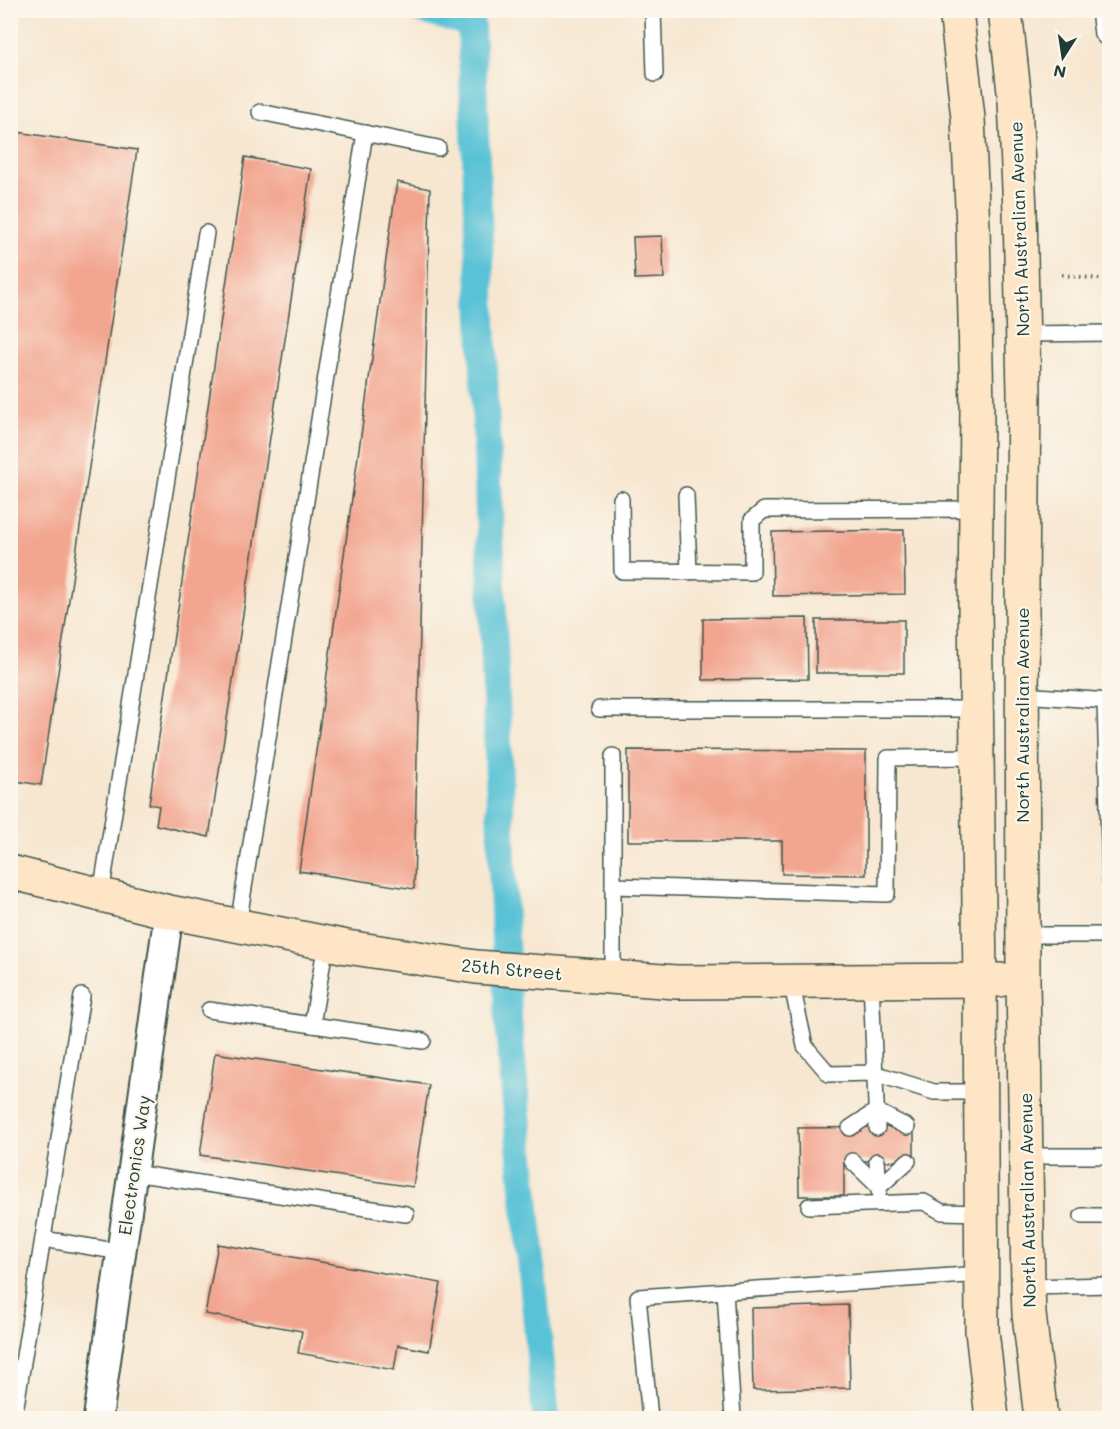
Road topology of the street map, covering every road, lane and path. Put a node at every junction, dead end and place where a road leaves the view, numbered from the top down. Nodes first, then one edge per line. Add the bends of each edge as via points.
1 (653, 10) edge
2 (956, 10) edge
3 (1005, 10) edge
4 (1099, 10) edge
5 (1110, 42) edge
6 (655, 74) dead end
7 (260, 112) dead end
8 (365, 133) junction
9 (438, 148) dead end
10 (206, 233) dead end
11 (1062, 275) dead end
12 (1110, 282) edge
13 (1110, 333) edge
14 (1023, 334) junction
15 (686, 495) dead end
16 (621, 499) dead end
17 (976, 509) junction
18 (689, 572) junction
19 (1022, 695) junction
20 (1107, 701) edge
21 (599, 709) dead end
22 (976, 709) junction
23 (613, 756) dead end
24 (977, 757) junction
25 (1109, 806) edge
26 (10, 872) edge
27 (1110, 880) edge
28 (613, 886) junction
29 (101, 894) junction
30 (169, 912) junction
31 (238, 925) junction
32 (1023, 935) junction
33 (1110, 935) edge
34 (326, 943) junction
35 (613, 977) junction
36 (1023, 979) junction
37 (980, 980) junction
38 (791, 981) junction
39 (871, 981) junction
40 (82, 996) dead end
41 (209, 1010) dead end
42 (312, 1024) junction
43 (423, 1041) dead end
44 (874, 1073) junction
45 (981, 1092) junction
46 (876, 1111) junction
47 (907, 1127) dead end
48 (850, 1128) dead end
49 (877, 1128) dead end
50 (1110, 1155) edge
51 (1026, 1156) junction
52 (852, 1161) dead end
53 (878, 1161) dead end
54 (908, 1161) dead end
55 (132, 1173) junction
56 (879, 1187) junction
57 (879, 1204) junction
58 (809, 1206) dead end
59 (981, 1213) junction
60 (406, 1214) dead end
61 (1082, 1216) dead end
62 (1110, 1216) edge
63 (43, 1239) junction
64 (122, 1252) junction
65 (982, 1274) junction
66 (1028, 1287) junction
67 (1109, 1288) edge
68 (724, 1291) junction
69 (14, 1419) edge
70 (99, 1419) edge
71 (650, 1419) edge
72 (733, 1419) edge
73 (992, 1419) edge
74 (1041, 1419) edge

1 - 6 lane
2 - 17 main road via 972,195
3 - 14 main road, North Australian Avenue via 1015,101
4 - 5 lane via 1102,34
7 - 8 lane
8 - 9 lane
8 - 31 lane
10 - 29 lane
11 - 12 path
13 - 14 lane
14 - 19 main road, North Australian Avenue
15 - 18 lane
16 - 18 lane via 622,571
17 - 18 lane via 764,510 752,520 752,572
17 - 22 main road
19 - 20 lane
19 - 32 main road, North Australian Avenue
20 - 25 lane
21 - 22 lane
22 - 24 main road
23 - 28 lane
24 - 28 lane via 888,758 887,894
24 - 37 main road
25 - 27 lane
26 - 29 main road, 25th Street
28 - 35 lane
29 - 30 main road, 25th Street
30 - 31 main road, 25th Street
30 - 55 street, Electronics Way
31 - 34 main road, 25th Street
32 - 33 lane
32 - 36 main road, North Australian Avenue
34 - 35 main road, 25th Street via 476,967
34 - 42 lane
35 - 38 main road, 25th Street via 676,982
36 - 37 main road, 25th Street
36 - 51 main road, North Australian Avenue
37 - 39 main road, 25th Street
37 - 45 main road
38 - 39 main road, 25th Street
38 - 44 lane via 805,1046 829,1074
39 - 44 lane
40 - 63 lane
41 - 42 lane
42 - 43 lane
44 - 45 lane via 934,1092
44 - 46 lane
45 - 59 main road
46 - 47 lane
46 - 48 lane
46 - 49 lane
50 - 51 lane
51 - 66 main road, North Australian Avenue
52 - 56 lane
53 - 56 lane
54 - 56 lane
55 - 60 lane
55 - 64 street, Electronics Way
56 - 57 lane
57 - 58 lane
57 - 59 lane via 924,1202 942,1212
59 - 65 main road
61 - 62 lane
63 - 64 lane
63 - 69 lane
64 - 70 street, Electronics Way
65 - 68 lane
65 - 73 main road via 982,1331
66 - 67 lane
66 - 74 main road, North Australian Avenue
68 - 71 lane via 638,1297
68 - 72 lane

